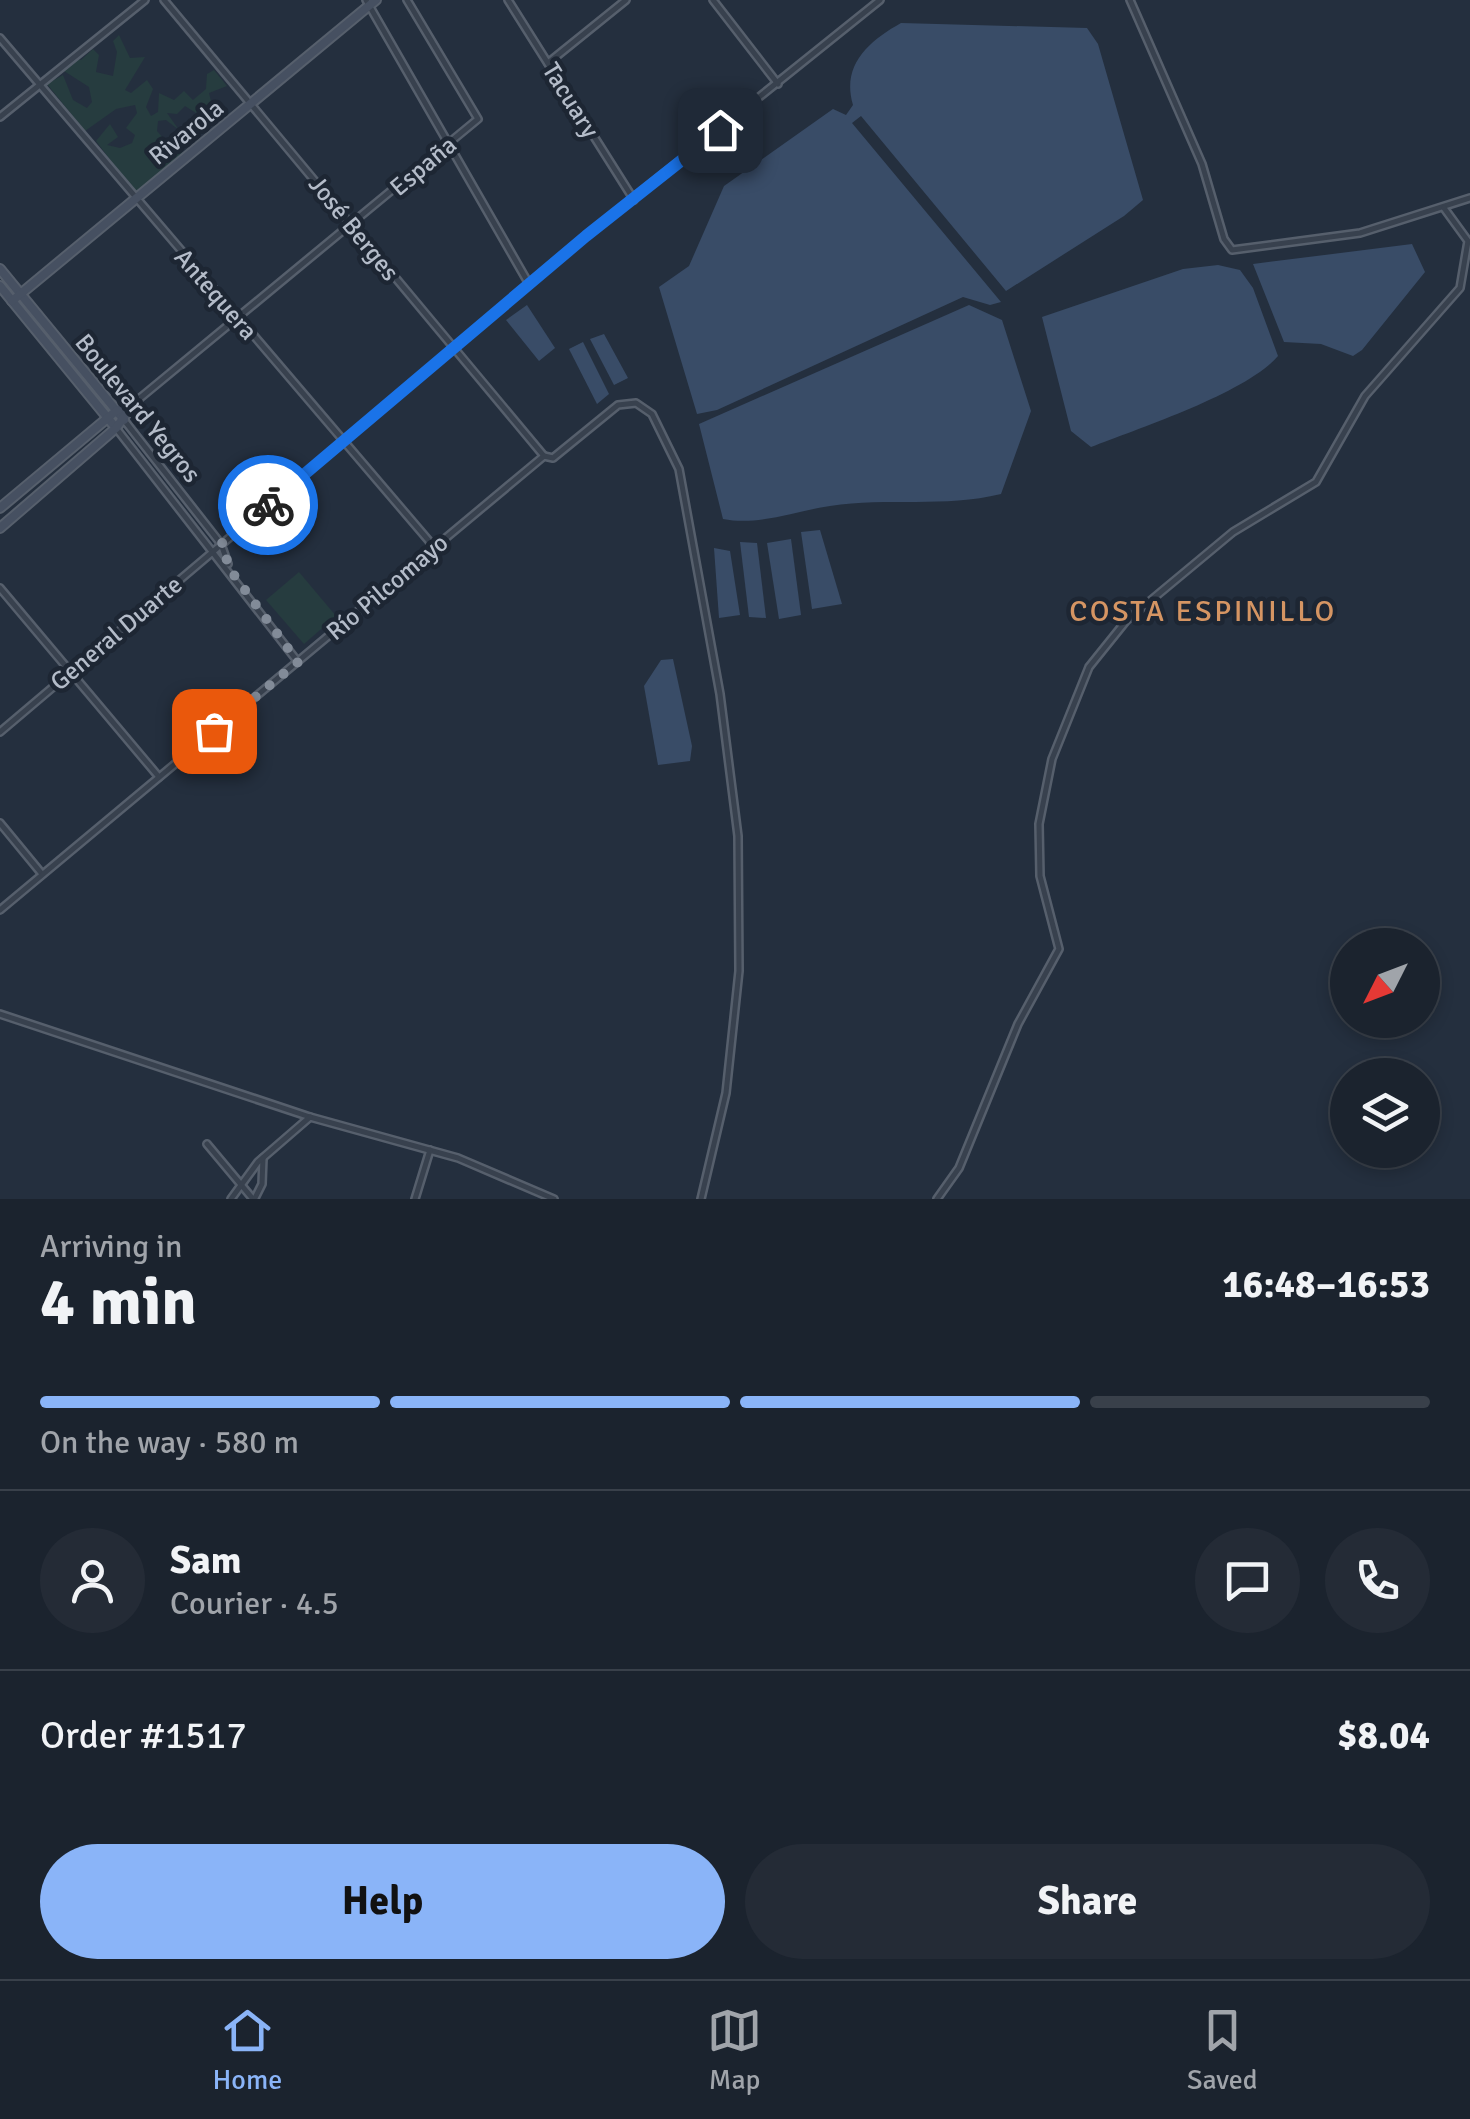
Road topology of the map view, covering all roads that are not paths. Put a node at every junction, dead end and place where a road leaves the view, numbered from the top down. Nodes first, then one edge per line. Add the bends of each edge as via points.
1 (145, 0) edge
2 (164, 0) edge
3 (408, 0) edge
4 (508, 0) edge
5 (626, 0) edge
6 (713, 0) edge
7 (880, 0) edge
8 (1130, 0) edge
9 (371, 2) edge
10 (0, 38) edge
11 (548, 64) junction
12 (40, 84) junction
13 (778, 84) junction
14 (254, 104) junction
15 (0, 117) edge
16 (449, 144) junction
17 (1470, 198) edge
18 (134, 199) junction
19 (634, 200) junction
20 (1444, 208) junction
21 (351, 226) junction
22 (0, 269) edge
23 (529, 284) junction
24 (0, 286) edge
25 (20, 294) junction
26 (12, 301) junction
27 (238, 321) junction
28 (452, 349) junction
29 (134, 403) junction
30 (116, 411) junction
31 (108, 418) junction
32 (124, 420) junction
33 (116, 428) junction
34 (342, 442) junction
35 (544, 456) junction
36 (0, 508) edge
37 (0, 528) edge
38 (221, 544) junction
39 (435, 548) junction
40 (214, 549) junction
41 (231, 571) junction
42 (0, 588) edge
43 (298, 662) junction
44 (70, 672) junction
45 (0, 732) edge
46 (159, 777) junction
47 (0, 823) edge
48 (42, 874) junction
49 (0, 910) edge
50 (0, 1014) edge
51 (310, 1117) junction
52 (207, 1144) dead end
53 (430, 1150) junction
54 (263, 1158) junction
55 (241, 1185) junction
56 (231, 1199) edge
57 (254, 1199) edge
58 (415, 1199) edge
59 (554, 1199) edge
60 (700, 1199) edge
61 (937, 1199) edge

1 - 12 street
2 - 14 street, José Berges
3 - 16 street, España via 478,119
4 - 11 street, Tacuary
5 - 11 street
6 - 13 street
7 - 13 street, General Duarte
8 - 20 street via 1232,250 1360,233
9 - 14 street, Rivarola
9 - 16 street
10 - 12 street, Antequera
11 - 19 street, Tacuary
12 - 15 street
12 - 18 street, Antequera
13 - 19 street, General Duarte
14 - 18 street, Rivarola
14 - 21 street, José Berges
16 - 21 street, España
16 - 23 street
17 - 20 street
18 - 25 street, Rivarola
18 - 27 street, Antequera
19 - 23 street, General Duarte
20 - 61 street via 1468,241 1460,288 1365,396 1316,482 1233,532 1126,620 1077,689 1052,759 1039,824 1040,876 1059,949 1018,1024 959,1168
21 - 27 street, España
21 - 28 street, José Berges
22 - 25 street, Boulevard Yegros
23 - 28 street, General Duarte
24 - 26 street, Boulevard Yegros
25 - 26 street, Rivarola
25 - 30 street, Boulevard Yegros
26 - 31 street, Boulevard Yegros
27 - 29 street, España
27 - 34 street, Antequera
28 - 34 street, General Duarte
28 - 35 street, José Berges
29 - 30 street
29 - 32 street
30 - 31 street
30 - 32 street, Boulevard Yegros
31 - 33 street, Boulevard Yegros
31 - 36 street
32 - 33 street
32 - 38 street, Boulevard Yegros
33 - 37 street
33 - 40 street, Boulevard Yegros
34 - 38 street, General Duarte
34 - 39 street, Antequera
35 - 39 street, Río Pilcomayo
35 - 60 street, Río Pilcomayo via 553,458 618,405 636,403 652,414 679,470 738,836 739,970 723,1110
38 - 40 street, General Duarte
38 - 41 street, Boulevard Yegros
39 - 43 street, Río Pilcomayo
40 - 41 street, Boulevard Yegros
40 - 44 street, General Duarte
41 - 43 street
42 - 44 street
43 - 46 street, Río Pilcomayo
44 - 45 street, General Duarte
44 - 46 street
46 - 48 street, Río Pilcomayo
47 - 48 street
48 - 49 street, Río Pilcomayo
50 - 51 street
51 - 53 street
51 - 54 street
52 - 55 street
53 - 58 street
53 - 59 street
54 - 55 street
54 - 57 street
55 - 56 street
55 - 57 street

